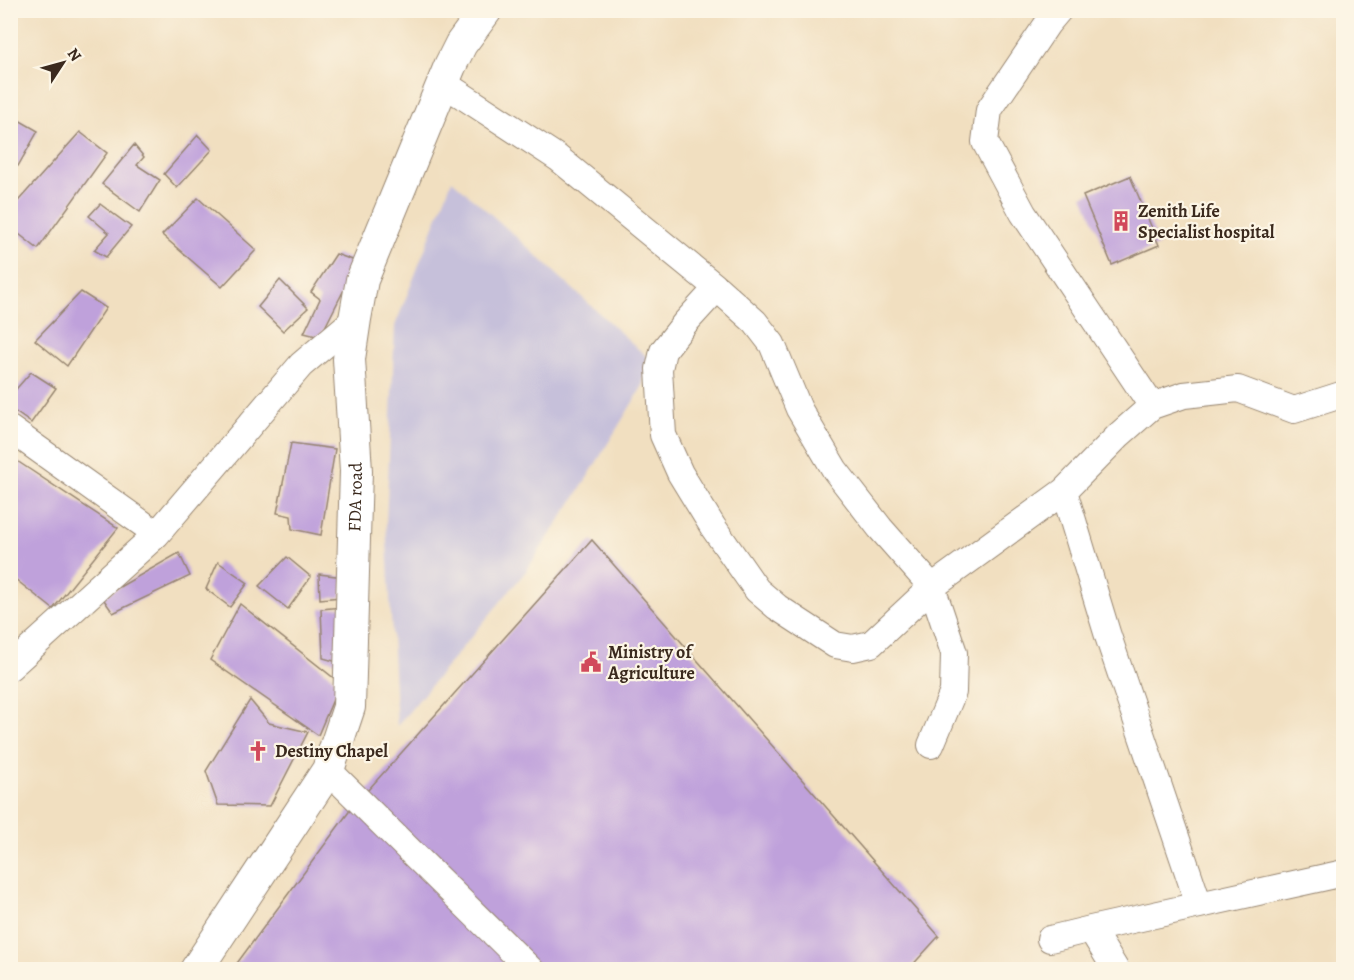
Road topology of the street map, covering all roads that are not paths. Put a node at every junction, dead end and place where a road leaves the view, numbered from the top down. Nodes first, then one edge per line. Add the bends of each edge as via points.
1 (477, 14) edge
2 (1047, 15) edge
3 (443, 83) junction
4 (717, 288) junction
5 (355, 319) junction
6 (1344, 394) edge
7 (1152, 406) junction
8 (10, 429) edge
9 (1064, 491) junction
10 (157, 534) junction
11 (932, 587) junction
12 (10, 667) edge
13 (931, 745) dead end
14 (328, 770) junction
15 (1344, 873) edge
16 (1199, 905) junction
17 (1091, 929) junction
18 (1050, 939) dead end
19 (196, 969) edge
20 (531, 969) edge
21 (1116, 969) edge

1 - 3 street, FDA road
2 - 7 street via 989,110 985,142 1023,213
3 - 4 street via 558,158
3 - 5 street, FDA road via 362,280
4 - 11 street via 772,344 799,409 835,470
4 - 11 street via 663,351 659,369 663,435 680,473 757,590 835,645 853,648 871,644
5 - 10 street via 301,365
5 - 14 street, FDA road via 349,359 356,471 350,707
6 - 7 street via 1294,410 1238,389 1184,395
7 - 9 street
8 - 10 street
9 - 11 street
9 - 16 street via 1108,636
10 - 12 street
11 - 13 street via 954,653 953,692
14 - 19 street, FDA road
14 - 20 street
15 - 16 street
16 - 17 street
17 - 18 street
17 - 21 street

